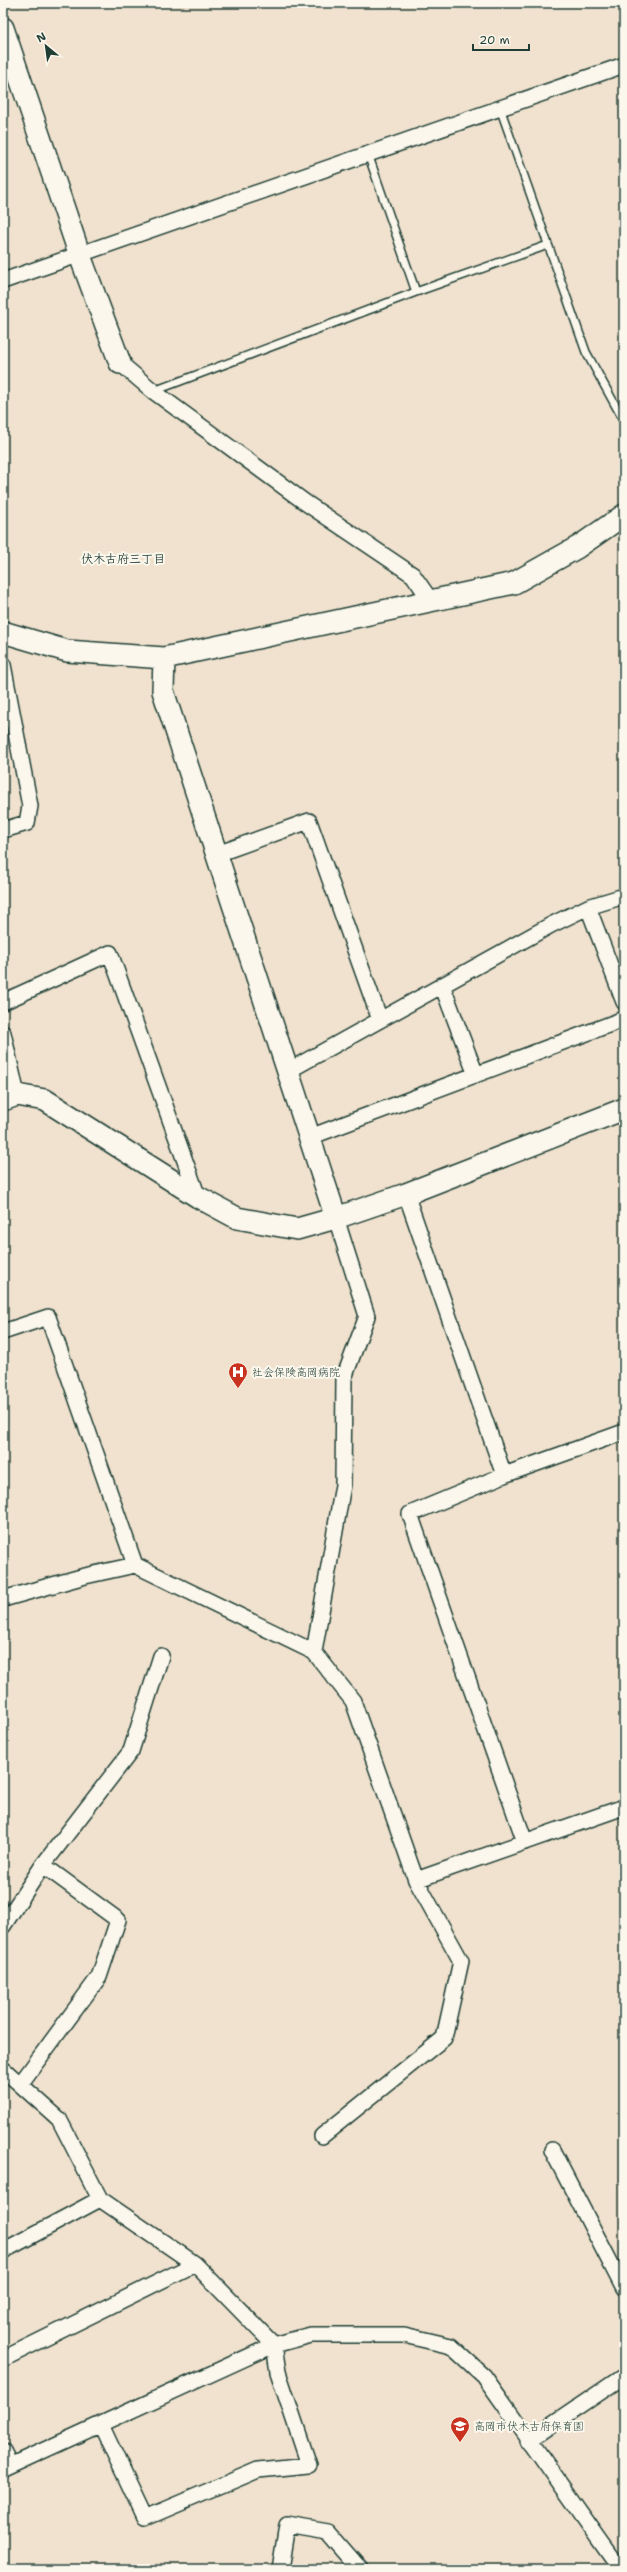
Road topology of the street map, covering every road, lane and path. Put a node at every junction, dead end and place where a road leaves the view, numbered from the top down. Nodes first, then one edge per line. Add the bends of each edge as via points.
1 (3, 28) edge
2 (624, 64) edge
3 (500, 108) junction
4 (368, 154) junction
5 (548, 245) junction
6 (79, 253) junction
7 (3, 281) edge
8 (416, 292) junction
9 (120, 363) joint
10 (153, 391) junction
11 (624, 421) edge
12 (624, 515) edge
13 (431, 601) junction
14 (3, 632) edge
15 (164, 658) junction
16 (3, 665) edge
17 (3, 830) edge
18 (217, 854) junction
19 (624, 896) edge
20 (588, 907) junction
21 (442, 985) junction
22 (3, 1002) edge
23 (624, 1002) edge
24 (624, 1019) edge
25 (380, 1020) junction
26 (3, 1033) edge
27 (288, 1071) junction
28 (476, 1075) junction
29 (10, 1097) edge
30 (624, 1109) edge
31 (310, 1138) junction
32 (406, 1194) junction
33 (198, 1197) junction
34 (336, 1218) junction
35 (3, 1332) edge
36 (624, 1432) edge
37 (504, 1475) junction
38 (135, 1565) junction
39 (3, 1599) edge
40 (314, 1652) junction
41 (161, 1656) dead end
42 (623, 1810) edge
43 (525, 1842) junction
44 (43, 1865) junction
45 (416, 1880) junction
46 (3, 1926) edge
47 (3, 2069) edge
48 (21, 2083) junction
49 (322, 2136) dead end
50 (552, 2150) dead end
51 (100, 2199) junction
52 (3, 2251) edge
53 (195, 2264) junction
54 (624, 2289) edge
55 (274, 2345) junction
56 (3, 2359) edge
57 (624, 2376) edge
58 (101, 2425) junction
59 (528, 2441) junction
60 (3, 2450) edge
61 (7, 2467) edge
62 (280, 2569) edge
63 (360, 2569) edge
64 (621, 2569) edge

1 - 6 street
2 - 3 street
3 - 4 street
3 - 5 lane
4 - 6 street
4 - 8 lane
5 - 8 lane
5 - 11 lane via 586,352
6 - 7 street
6 - 9 street
8 - 10 lane
9 - 10 street
10 - 13 street via 306,503 413,575
12 - 13 street via 578,547 514,582
13 - 15 street
14 - 15 street via 67,651
15 - 18 street via 163,691
16 - 17 street via 30,806 27,823
18 - 25 street via 309,821
18 - 27 street
19 - 20 street
20 - 21 street
20 - 23 street
21 - 25 street
21 - 28 street
22 - 33 street via 110,953
24 - 28 street
25 - 27 street
26 - 29 street
27 - 31 street
28 - 31 street
29 - 33 street via 45,1100
30 - 32 street
31 - 34 street
32 - 34 street
32 - 37 street
33 - 34 street via 237,1218 276,1225 298,1228
34 - 40 street via 368,1316 344,1378 342,1485
35 - 38 street via 48,1317
36 - 37 street
37 - 43 street via 410,1514
38 - 39 street
38 - 40 street
40 - 45 street via 353,1701
41 - 44 street via 131,1751
42 - 43 street
43 - 45 street
44 - 46 street
44 - 48 street via 118,1920 99,1977
45 - 49 street via 461,1961 444,2038
47 - 48 street
48 - 51 street via 59,2119
50 - 54 street
51 - 52 street
51 - 53 street
53 - 55 street
53 - 56 street
55 - 58 street
55 - 58 street via 278,2372 309,2465 258,2470 145,2518
55 - 59 street via 311,2335 404,2335 451,2346 484,2376
57 - 59 street
58 - 61 street
59 - 64 street
60 - 61 street
62 - 63 street via 286,2525 328,2532

